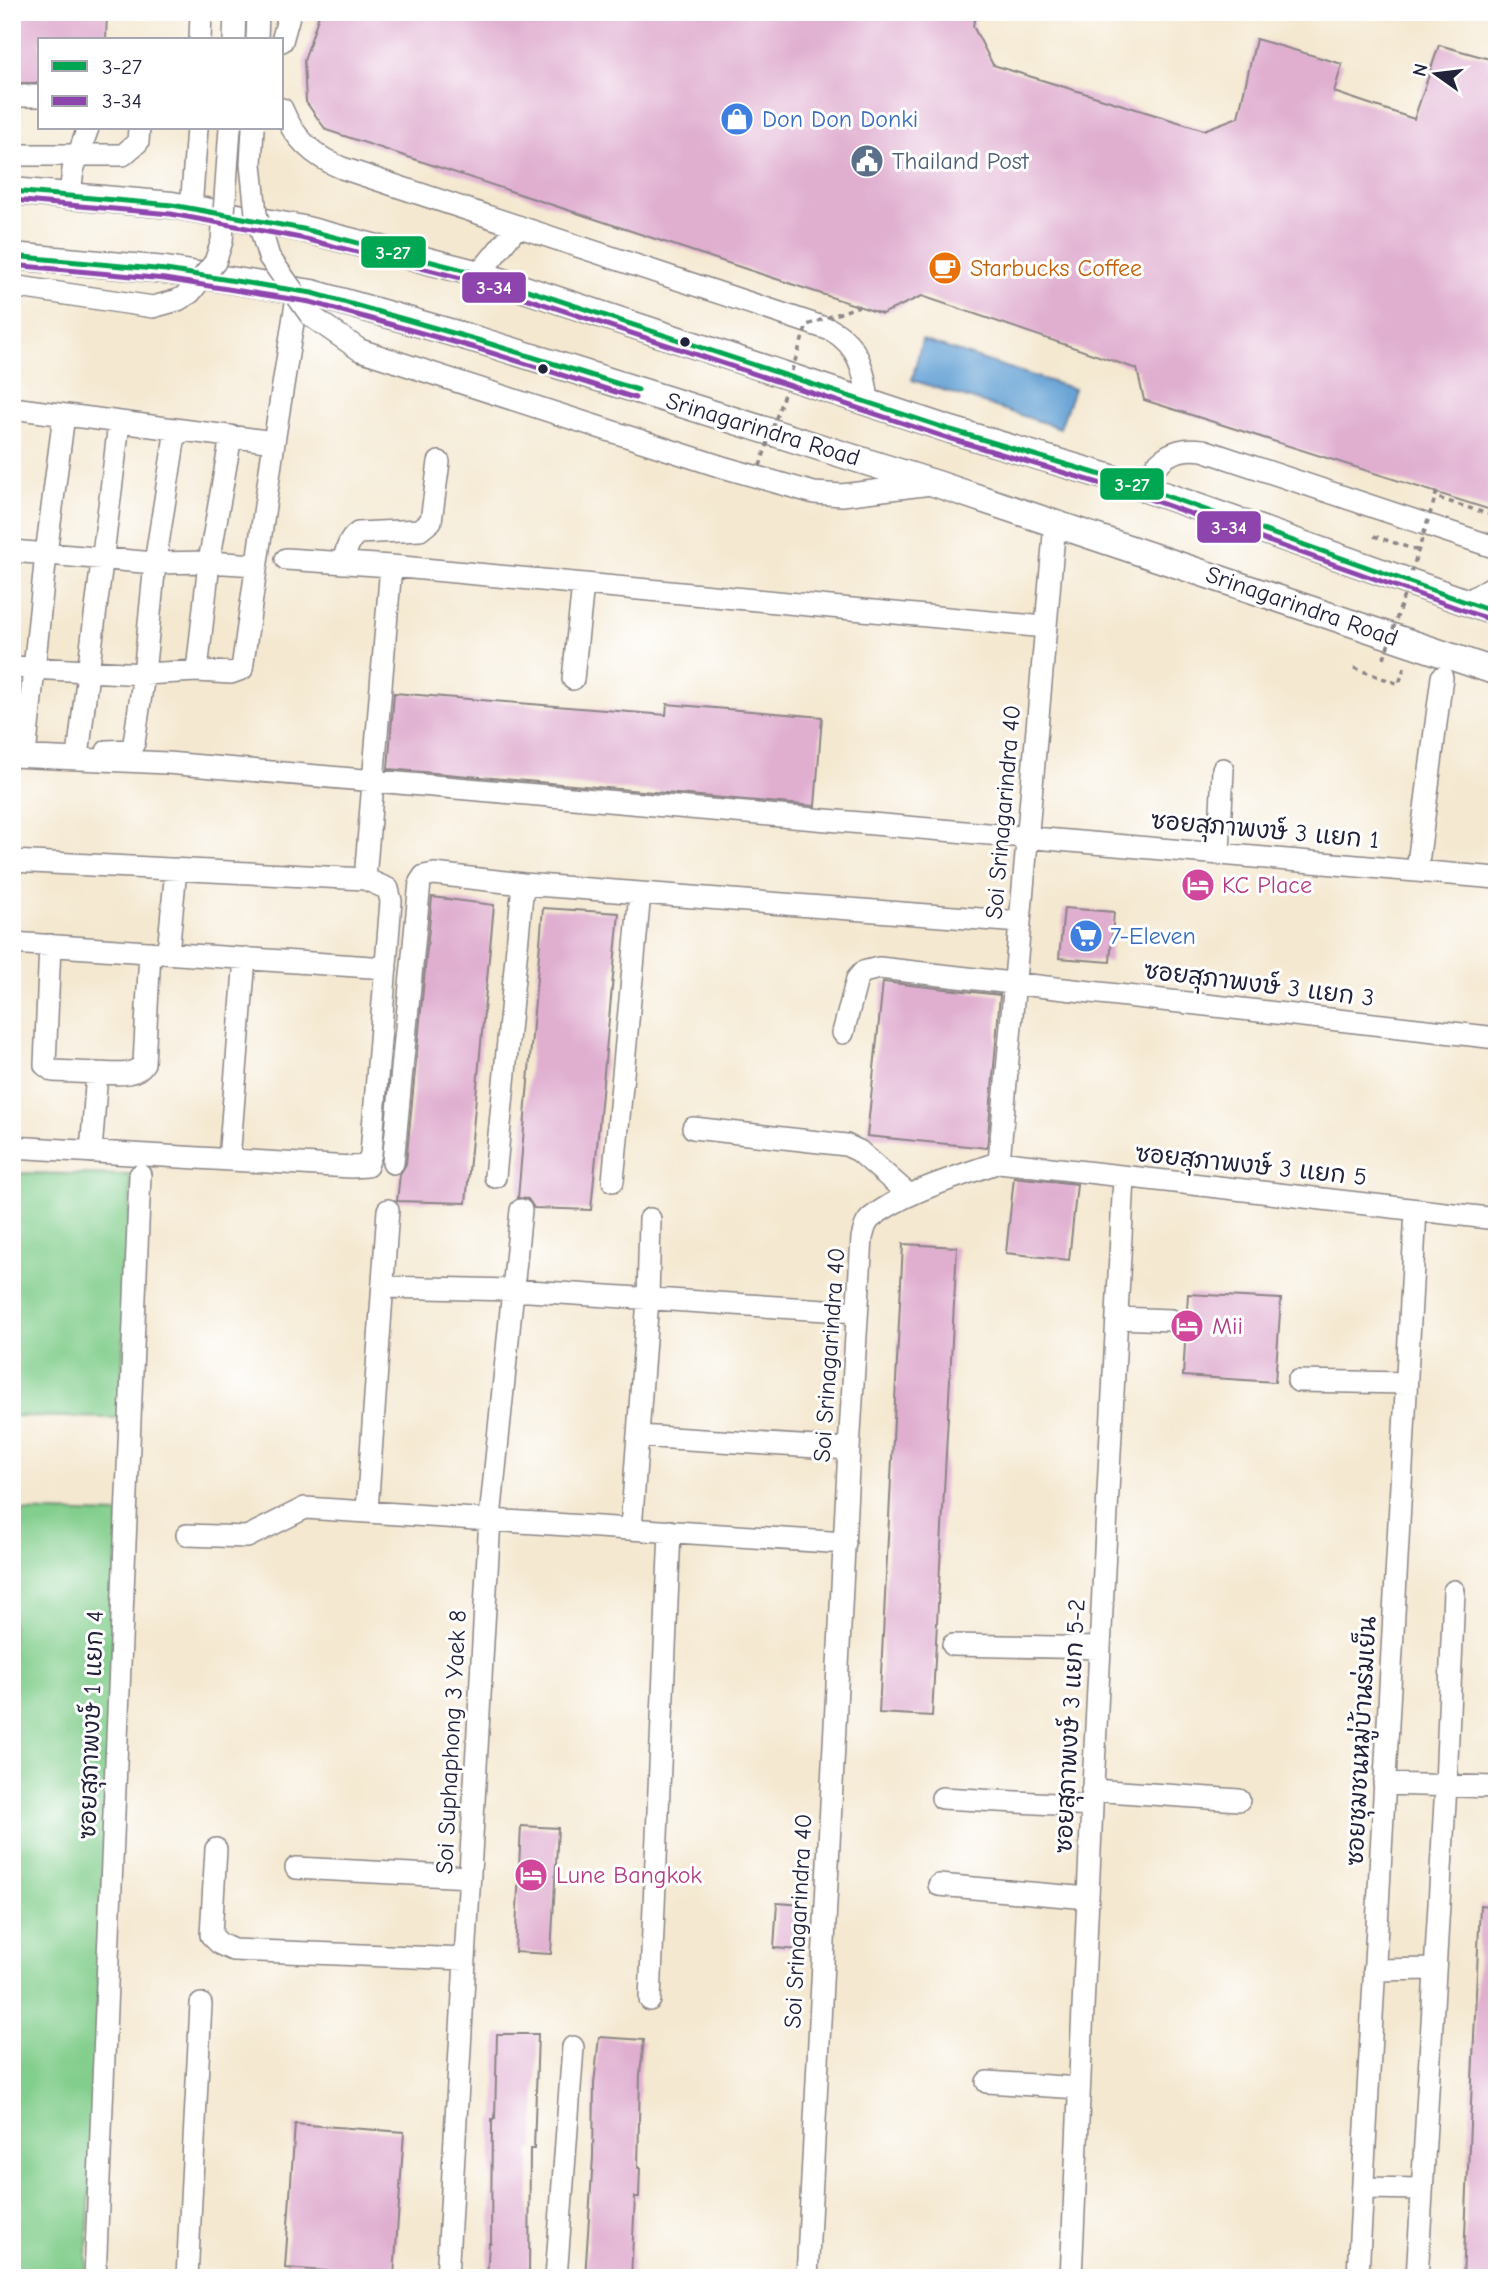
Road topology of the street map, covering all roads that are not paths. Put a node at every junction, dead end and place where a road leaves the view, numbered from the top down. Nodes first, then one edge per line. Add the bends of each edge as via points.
1 (201, 12) edge
2 (235, 12) edge
3 (258, 12) edge
4 (290, 12) edge
5 (200, 38) edge
6 (234, 38) edge
7 (257, 38) edge
8 (283, 38) edge
9 (12, 96) edge
10 (38, 96) edge
11 (284, 112) edge
12 (87, 130) edge
13 (139, 130) edge
14 (197, 130) edge
15 (230, 130) edge
16 (253, 130) edge
17 (12, 155) edge
18 (80, 156) junction
19 (12, 191) edge
20 (71, 194) junction
21 (191, 209) junction
22 (518, 226) junction
23 (12, 256) edge
24 (479, 274) junction
25 (12, 286) edge
26 (298, 291) junction
27 (868, 402) junction
28 (12, 408) edge
29 (64, 415) junction
30 (119, 422) junction
31 (176, 429) junction
32 (231, 436) junction
33 (274, 442) junction
34 (439, 462) dead end
35 (937, 484) junction
36 (1138, 486) junction
37 (1055, 523) junction
38 (1497, 548) edge
39 (12, 551) edge
40 (46, 554) junction
41 (104, 559) junction
42 (286, 559) dead end
43 (209, 562) junction
44 (343, 563) junction
45 (155, 564) junction
46 (256, 565) junction
47 (391, 566) junction
48 (583, 584) junction
49 (1497, 584) edge
50 (1467, 602) junction
51 (1497, 613) edge
52 (1045, 627) junction
53 (12, 667) edge
54 (34, 668) junction
55 (88, 671) junction
56 (197, 671) junction
57 (1497, 672) edge
58 (144, 674) junction
59 (1442, 677) dead end
60 (573, 679) dead end
61 (17, 749) edge
62 (79, 749) junction
63 (1223, 769) dead end
64 (375, 781) junction
65 (1028, 836) junction
66 (1219, 853) junction
67 (12, 861) edge
68 (176, 869) junction
69 (1417, 870) junction
70 (1497, 878) edge
71 (365, 879) junction
72 (523, 884) junction
73 (640, 893) junction
74 (1020, 922) junction
75 (12, 943) edge
76 (50, 945) junction
77 (159, 952) junction
78 (245, 958) junction
79 (386, 968) junction
80 (1014, 982) junction
81 (843, 1033) dead end
82 (1497, 1038) edge
83 (97, 1073) junction
84 (694, 1128) dead end
85 (12, 1147) edge
86 (91, 1152) junction
87 (229, 1160) junction
88 (999, 1162) junction
89 (393, 1163) dead end
90 (140, 1175) dead end
91 (495, 1177) dead end
92 (1124, 1177) junction
93 (612, 1181) dead end
94 (909, 1195) junction
95 (388, 1210) dead end
96 (521, 1210) dead end
97 (1416, 1210) junction
98 (650, 1219) dead end
99 (1497, 1219) edge
100 (383, 1287) junction
101 (513, 1290) junction
102 (648, 1299) junction
103 (857, 1312) junction
104 (1117, 1318) junction
105 (1171, 1320) dead end
106 (1298, 1381) dead end
107 (1406, 1383) junction
108 (638, 1436) junction
109 (849, 1449) junction
110 (368, 1511) junction
111 (490, 1519) junction
112 (631, 1529) junction
113 (670, 1531) junction
114 (187, 1535) dead end
115 (845, 1543) junction
116 (1454, 1591) dead end
117 (953, 1645) dead end
118 (1100, 1648) junction
119 (1384, 1784) junction
120 (1446, 1785) junction
121 (1497, 1787) edge
122 (942, 1798) dead end
123 (1092, 1798) junction
124 (1239, 1800) dead end
125 (216, 1849) dead end
126 (296, 1868) dead end
127 (470, 1877) junction
128 (939, 1885) dead end
129 (1088, 1898) junction
130 (465, 1959) junction
131 (1435, 1969) junction
132 (1374, 1970) junction
133 (650, 2000) dead end
134 (201, 2004) dead end
135 (573, 2047) dead end
136 (987, 2082) dead end
137 (1079, 2088) junction
138 (1363, 2188) junction
139 (1422, 2189) junction
140 (1358, 2274) dead end
141 (94, 2278) edge
142 (187, 2278) edge
143 (447, 2278) edge
144 (556, 2278) edge
145 (807, 2278) edge
146 (1071, 2278) edge
147 (1417, 2278) edge

1 - 5 street
2 - 6 street
3 - 7 street
4 - 8 street
9 - 10 street
11 - 22 street via 301,142 324,160
12 - 18 street
13 - 18 street via 138,142 123,155
14 - 21 street
15 - 25 street, bridge via 222,241 215,262 190,293 153,307
16 - 35 street, bridge via 256,214 269,257 311,316 360,350 814,493 842,495
17 - 18 street
18 - 20 street via 73,170
19 - 20 main road
20 - 21 main road
21 - 24 main road via 303,229
22 - 24 street
22 - 27 street via 831,330 859,357
23 - 26 main road, Srinagarindra Road via 166,270
24 - 27 main road
26 - 33 street
26 - 35 main road, Srinagarindra Road via 481,341
27 - 36 main road
28 - 29 street
29 - 30 street
29 - 40 street
30 - 31 street
30 - 41 street
31 - 32 street
31 - 45 street
32 - 33 street
32 - 43 street
33 - 46 street
34 - 44 street via 428,526 358,533 348,544
35 - 37 main road, Srinagarindra Road
36 - 38 street via 1170,453 1203,450
36 - 50 main road
37 - 52 street, Soi Srinagarindra 40
37 - 57 main road, Srinagarindra Road
39 - 40 street
40 - 41 street
40 - 54 street
41 - 45 street
41 - 55 street
42 - 44 street
43 - 45 street
43 - 46 street
43 - 56 street
44 - 47 street
45 - 58 street
46 - 56 street via 242,669 231,673
47 - 48 street
47 - 64 street
48 - 52 street
48 - 60 street
49 - 50 street
50 - 51 main road
52 - 65 street, Soi Srinagarindra 40
53 - 54 street
54 - 55 street
54 - 61 street
55 - 58 street
55 - 62 street
56 - 58 street
58 - 62 street via 130,750
59 - 69 street
61 - 62 street
61 - 64 street, ซอยสุภาพงษ์ 3 แยก 1
63 - 66 street
64 - 65 street, ซอยสุภาพงษ์ 3 แยก 1
64 - 71 street
65 - 66 street, ซอยสุภาพงษ์ 3 แยก 1
65 - 74 street, Soi Srinagarindra 40
66 - 69 street, ซอยสุภาพงษ์ 3 แยก 1
67 - 68 street
68 - 71 street
68 - 77 street
69 - 70 street, ซอยสุภาพงษ์ 3 แยก 1
71 - 79 street via 385,887 391,896
72 - 73 street
72 - 89 street via 434,874 419,882
72 - 91 street
73 - 74 street
73 - 93 street
74 - 80 street, Soi Srinagarindra 40
75 - 76 street
76 - 77 street
76 - 83 street via 45,1065 56,1071
77 - 78 street
77 - 83 street via 143,1066 130,1073
78 - 79 street
78 - 87 street
79 - 87 street via 367,1166
80 - 81 street, ซอยสุภาพงษ์ 3 แยก 3 via 880,968 863,972 853,986
80 - 82 street, ซอยสุภาพงษ์ 3 แยก 3
80 - 88 street, Soi Srinagarindra 40
83 - 86 street
84 - 94 street via 846,1145
85 - 86 street
86 - 87 street
88 - 92 street, ซอยสุภาพงษ์ 3 แยก 5
88 - 94 street, Soi Srinagarindra 40
90 - 141 street, ซอยสุภาพงษ์ 1 แยก 4
92 - 97 street, ซอยสุภาพงษ์ 3 แยก 5
92 - 104 street, ซอยสุภาพงษ์ 3 แยก 5-2
94 - 103 street, Soi Srinagarindra 40 via 865,1225
95 - 100 street
96 - 101 street, Soi Suphaphong 3 Yaek 8
97 - 99 street, ซอยสุภาพงษ์ 3 แยก 5
97 - 107 street, ซอยชุมชนหมู่บ้านร่มเย็น
98 - 102 street
100 - 101 street
100 - 110 street
101 - 102 street
101 - 111 street, Soi Suphaphong 3 Yaek 8
102 - 103 street
102 - 108 street
103 - 109 street, Soi Srinagarindra 40
104 - 105 street
104 - 118 street, ซอยสุภาพงษ์ 3 แยก 5-2
106 - 107 street
107 - 119 street, ซอยชุมชนหมู่บ้านร่มเย็น
108 - 109 street
108 - 112 street
109 - 115 street, Soi Srinagarindra 40
110 - 111 street
110 - 114 street via 305,1508 247,1537
111 - 112 street
111 - 127 street, Soi Suphaphong 3 Yaek 8
112 - 113 street
113 - 115 street
113 - 133 street
115 - 145 street, Soi Srinagarindra 40
116 - 120 street
117 - 118 street
118 - 123 street, ซอยสุภาพงษ์ 3 แยก 5-2
119 - 120 street
119 - 132 street, ซอยชุมชนหมู่บ้านร่มเย็น
120 - 121 street
120 - 131 street
122 - 123 street
123 - 124 street
123 - 129 street, ซอยสุภาพงษ์ 3 แยก 5-2
125 - 130 street via 211,1935 226,1947
126 - 127 street
127 - 130 street, Soi Suphaphong 3 Yaek 8
128 - 129 street
129 - 137 street, ซอยสุภาพงษ์ 3 แยก 5-2
130 - 143 street, Soi Suphaphong 3 Yaek 8
131 - 132 street
131 - 139 street
132 - 138 street, ซอยชุมชนหมู่บ้านร่มเย็น
134 - 142 street
135 - 144 street
136 - 137 street
137 - 146 street, ซอยสุภาพงษ์ 3 แยก 5-2
138 - 139 street
138 - 140 street, ซอยชุมชนหมู่บ้านร่มเย็น
139 - 147 street

